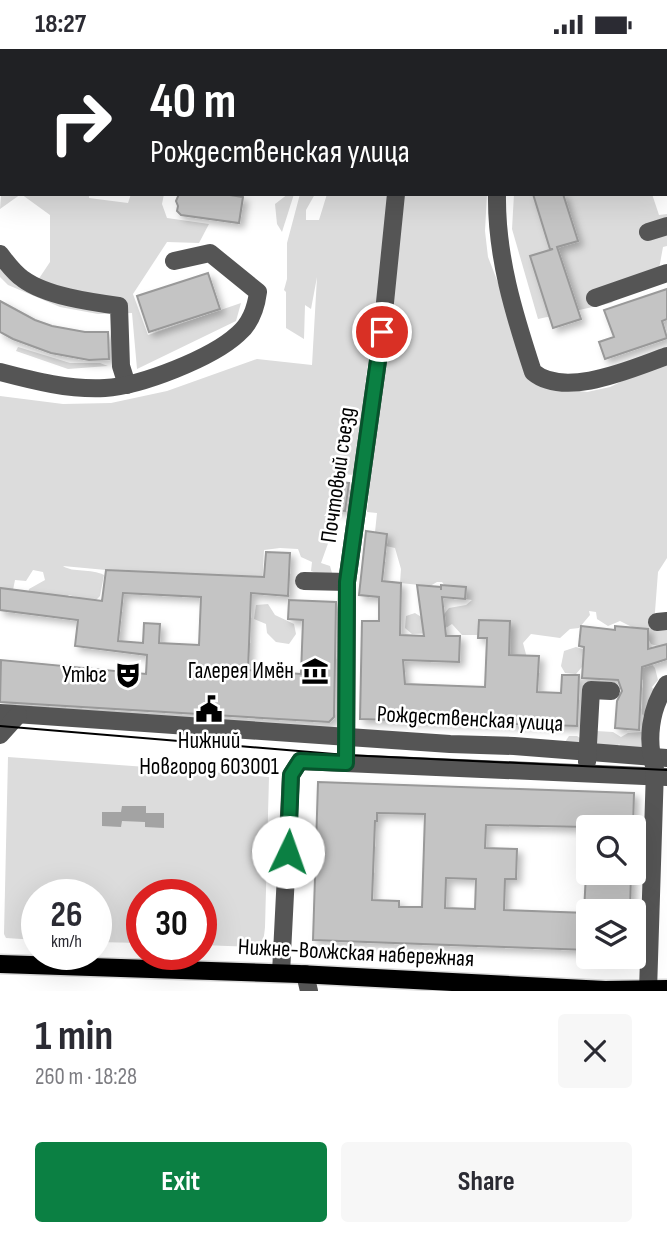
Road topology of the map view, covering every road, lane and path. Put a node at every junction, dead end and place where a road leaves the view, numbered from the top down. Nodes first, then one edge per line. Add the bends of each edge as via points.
1 (396, 196) edge
2 (497, 196) edge
3 (667, 226) edge
4 (648, 232) dead end
5 (0, 254) edge
6 (174, 261) dead end
7 (667, 273) edge
8 (595, 298) dead end
9 (667, 356) edge
10 (0, 372) edge
11 (127, 385) junction
12 (304, 581) dead end
13 (347, 582) junction
14 (667, 684) edge
15 (611, 691) dead end
16 (9, 714) edge
17 (0, 735) edge
18 (346, 736) junction
19 (588, 751) junction
20 (346, 763) junction
21 (659, 768) edge
22 (587, 772) junction
23 (0, 964) edge
24 (281, 973) junction
25 (307, 983) edge
26 (667, 989) edge
27 (648, 991) edge

1 - 13 street, Почтовый съезд
2 - 9 street via 496,225 506,284 533,372 541,379 581,383
3 - 4 street
5 - 11 street via 24,280 58,294 119,306 121,366
6 - 11 street via 210,253 258,292 256,310 239,334 214,351
7 - 8 street
10 - 11 street via 68,387
12 - 13 street
13 - 18 street, Почтовый съезд
14 - 21 street via 656,704 650,735
15 - 19 street via 591,690
16 - 17 street, Рождественская улица
16 - 18 street, Рождественская улица
18 - 19 street, Рождественская улица
18 - 20 street, Почтовый съезд
19 - 21 street, Рождественская улица
19 - 22 street
20 - 22 street, Рождественская улица
20 - 24 street, Рождественская улица via 300,761 291,775
21 - 22 street, Рождественская улица
21 - 27 street
23 - 24 main road, Нижне-Волжская набережная
24 - 25 main road, Нижне-Волжская набережная
25 - 27 main road, Нижне-Волжская набережная via 402,981
26 - 27 main road, Нижне-Волжская набережная

